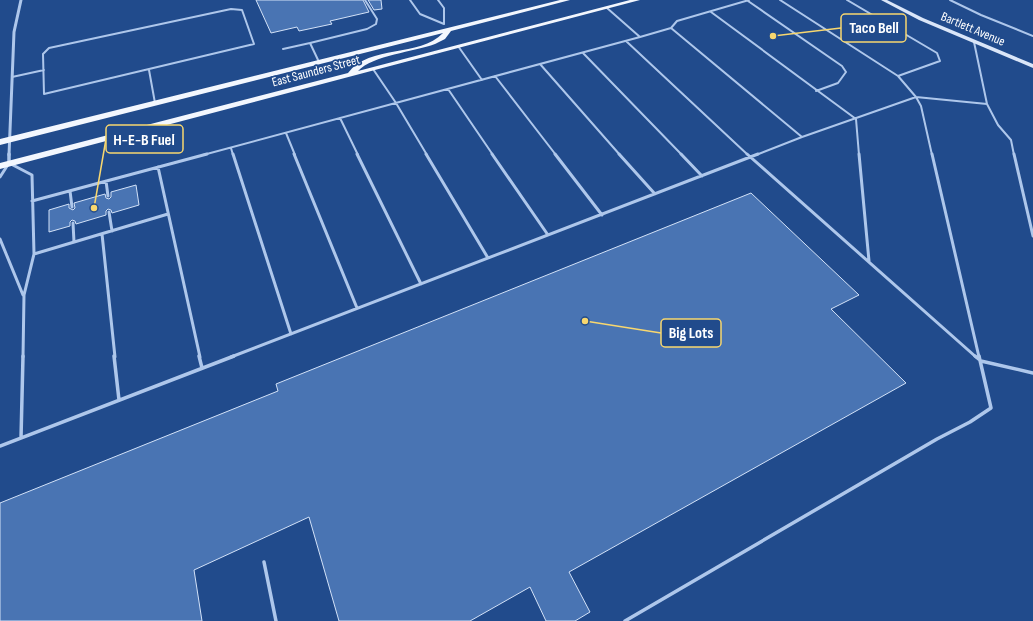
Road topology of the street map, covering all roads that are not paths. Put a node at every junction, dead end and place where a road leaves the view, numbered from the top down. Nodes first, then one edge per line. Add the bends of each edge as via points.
1 (21, 0) edge
2 (364, 0) edge
3 (410, 0) edge
4 (438, 0) edge
5 (567, 0) edge
6 (637, 0) edge
7 (749, 0) edge
8 (780, 0) edge
9 (847, 0) edge
10 (883, 0) edge
11 (950, 0) edge
12 (607, 8) junction
13 (711, 12) junction
14 (447, 27) junction
15 (672, 28) junction
16 (1033, 36) edge
17 (640, 37) junction
18 (626, 41) junction
19 (974, 42) junction
20 (310, 43) junction
21 (458, 46) junction
22 (283, 50) dead end
23 (583, 53) junction
24 (319, 62) junction
25 (540, 64) junction
26 (1033, 66) edge
27 (373, 69) junction
28 (44, 70) junction
29 (149, 70) junction
30 (350, 75) junction
31 (495, 76) junction
32 (898, 76) junction
33 (12, 77) junction
34 (482, 80) junction
35 (448, 89) junction
36 (816, 91) junction
37 (916, 97) junction
38 (154, 103) junction
39 (396, 103) junction
40 (987, 104) junction
41 (340, 118) junction
42 (856, 120) junction
43 (286, 133) junction
44 (802, 137) junction
45 (10, 139) junction
46 (0, 142) edge
47 (231, 148) junction
48 (750, 158) junction
49 (9, 163) junction
50 (0, 166) edge
51 (158, 167) junction
52 (702, 176) junction
53 (0, 177) edge
54 (106, 181) junction
55 (70, 191) junction
56 (655, 194) junction
57 (108, 196) dead end
58 (32, 201) junction
59 (72, 207) dead end
60 (110, 212) dead end
61 (168, 214) junction
62 (602, 214) junction
63 (73, 223) dead end
64 (112, 231) junction
65 (102, 234) junction
66 (548, 235) junction
67 (1033, 236) edge
68 (0, 239) edge
69 (74, 242) junction
70 (34, 254) junction
71 (488, 258) junction
72 (869, 261) junction
73 (421, 284) junction
74 (24, 295) junction
75 (357, 308) junction
76 (291, 334) junction
77 (980, 361) junction
78 (202, 368) junction
79 (1033, 373) edge
80 (119, 400) junction
81 (21, 438) junction
82 (0, 446) edge
83 (264, 562) dead end
84 (276, 621) edge
85 (625, 621) edge

1 - 33 street via 14,32
2 - 20 lane via 377,19 376,24 367,29
3 - 14 lane via 420,14
4 - 14 lane via 444,8
5 - 14 main road, East Saunders Street
6 - 12 main road, East Saunders Street
7 - 13 lane
7 - 36 lane via 842,66 846,72 838,82
8 - 32 lane
9 - 32 lane via 937,54 940,61
10 - 19 main road, Bartlett Avenue
11 - 16 lane
12 - 17 lane
12 - 21 main road, East Saunders Street
13 - 15 lane via 676,21
13 - 36 lane
14 - 24 main road, East Saunders Street
14 - 30 main road via 446,36 432,43 362,63
15 - 17 lane
15 - 44 lane
17 - 18 lane
18 - 23 lane
18 - 48 lane
19 - 26 main road, Bartlett Avenue
19 - 40 lane
20 - 22 lane
20 - 24 lane
21 - 27 main road, East Saunders Street
21 - 34 lane
23 - 25 lane
23 - 52 lane
24 - 38 main road, East Saunders Street
25 - 31 lane
25 - 56 lane
27 - 30 main road, East Saunders Street
27 - 39 lane
28 - 29 lane via 44,94
28 - 29 lane via 43,54 49,48 231,8 242,10 254,44
28 - 33 lane
29 - 38 lane
30 - 49 main road, East Saunders Street
31 - 34 lane
31 - 62 lane
32 - 37 lane
33 - 45 street
34 - 35 lane
35 - 39 lane
35 - 66 lane
36 - 42 lane
37 - 40 lane
37 - 42 lane
37 - 77 lane via 921,106
38 - 45 main road, East Saunders Street
39 - 41 lane
39 - 71 lane
40 - 67 lane via 995,120 1011,140
41 - 43 lane
41 - 73 lane
42 - 44 lane
42 - 72 lane
43 - 47 lane
43 - 75 lane
44 - 48 lane
45 - 46 main road, East Saunders Street
45 - 49 street
47 - 51 lane
47 - 76 lane
48 - 52 lane
48 - 72 lane
49 - 50 main road, East Saunders Street
49 - 53 lane
49 - 58 lane via 32,175
51 - 54 lane
51 - 61 lane
52 - 56 lane
54 - 55 lane
54 - 57 lane
55 - 58 lane
55 - 59 lane
56 - 62 lane
58 - 70 lane
60 - 64 lane
61 - 64 lane
61 - 78 lane
62 - 66 lane
63 - 69 lane
64 - 65 lane
65 - 69 lane
65 - 80 lane
66 - 71 lane
68 - 74 lane
69 - 70 lane
70 - 74 lane
71 - 73 lane
72 - 77 lane
73 - 75 lane
74 - 81 lane
75 - 76 lane
76 - 78 lane
77 - 79 lane
77 - 85 lane via 991,408
78 - 80 lane
80 - 81 lane
81 - 82 lane
83 - 84 lane

